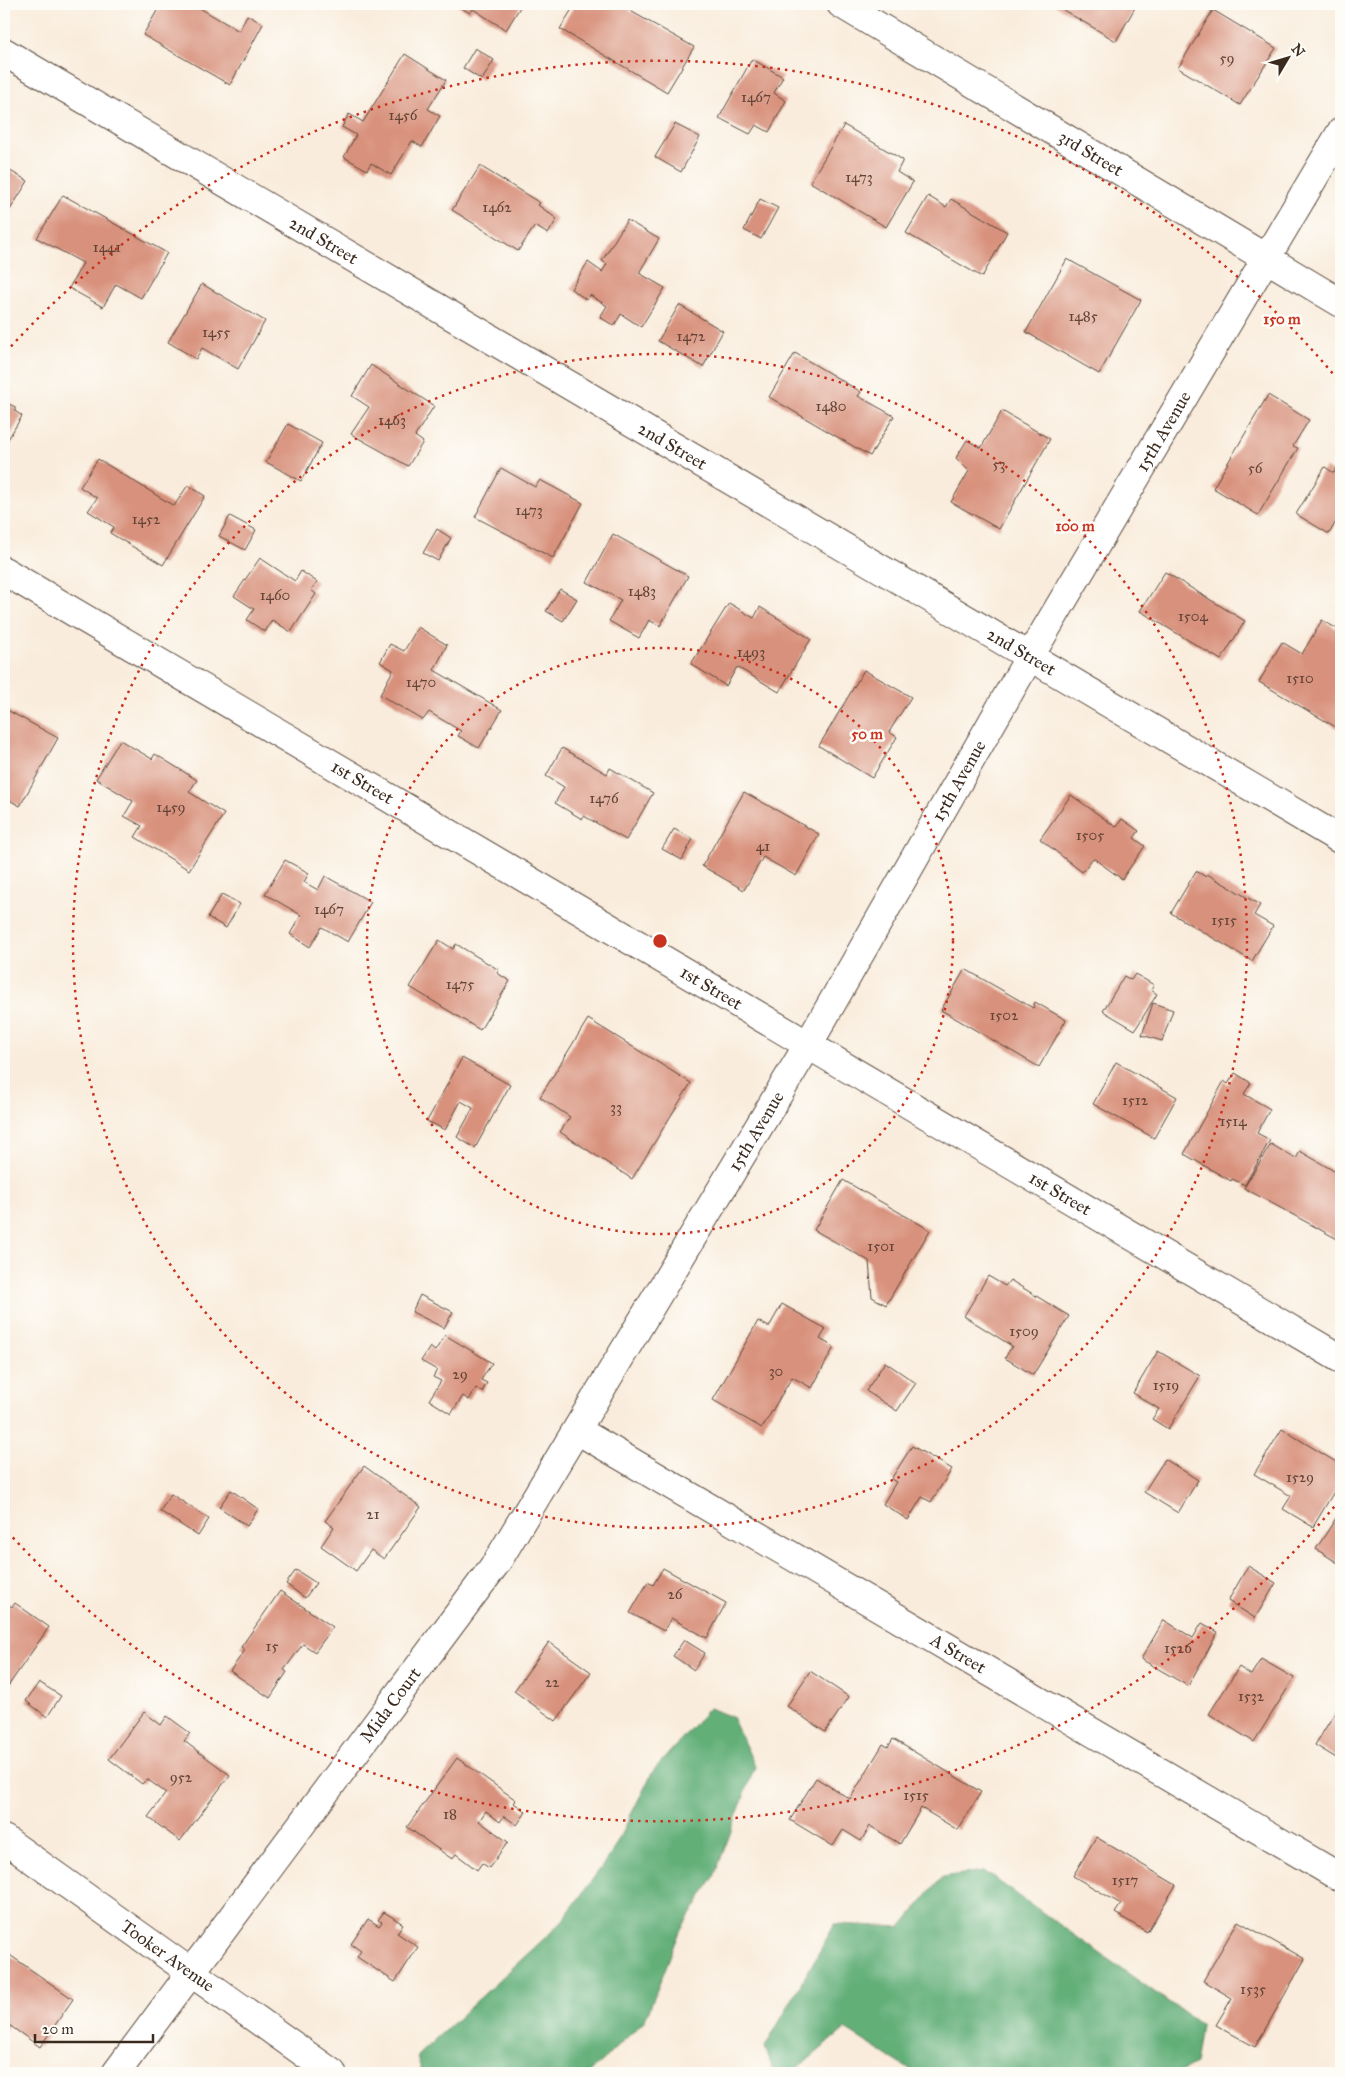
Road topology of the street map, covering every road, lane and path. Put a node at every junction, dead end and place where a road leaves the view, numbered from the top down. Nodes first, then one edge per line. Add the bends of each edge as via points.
1 (841, 4) edge
2 (4, 52) edge
3 (1341, 132) edge
4 (1267, 259) junction
5 (1341, 303) edge
6 (4, 571) edge
7 (1030, 656) junction
8 (1341, 840) edge
9 (808, 1045) junction
10 (1341, 1359) edge
11 (577, 1430) junction
12 (4, 1839) edge
13 (1341, 1878) edge
14 (190, 1971) junction
15 (116, 2073) edge
16 (332, 2073) edge

1 - 4 street, 3rd Street
2 - 7 street, 2nd Street
3 - 4 street, 15th Avenue
4 - 5 street, 3rd Street
4 - 7 street, 15th Avenue
6 - 9 street, 1st Street
7 - 8 street, 2nd Street
7 - 9 street, 15th Avenue
9 - 10 street, 1st Street
9 - 11 street, 15th Avenue
11 - 13 street, A Street
11 - 14 street, Mida Court via 497,1562 230,1923
12 - 14 street, Tooker Avenue
14 - 15 street, Mida Court
14 - 16 street, Tooker Avenue

